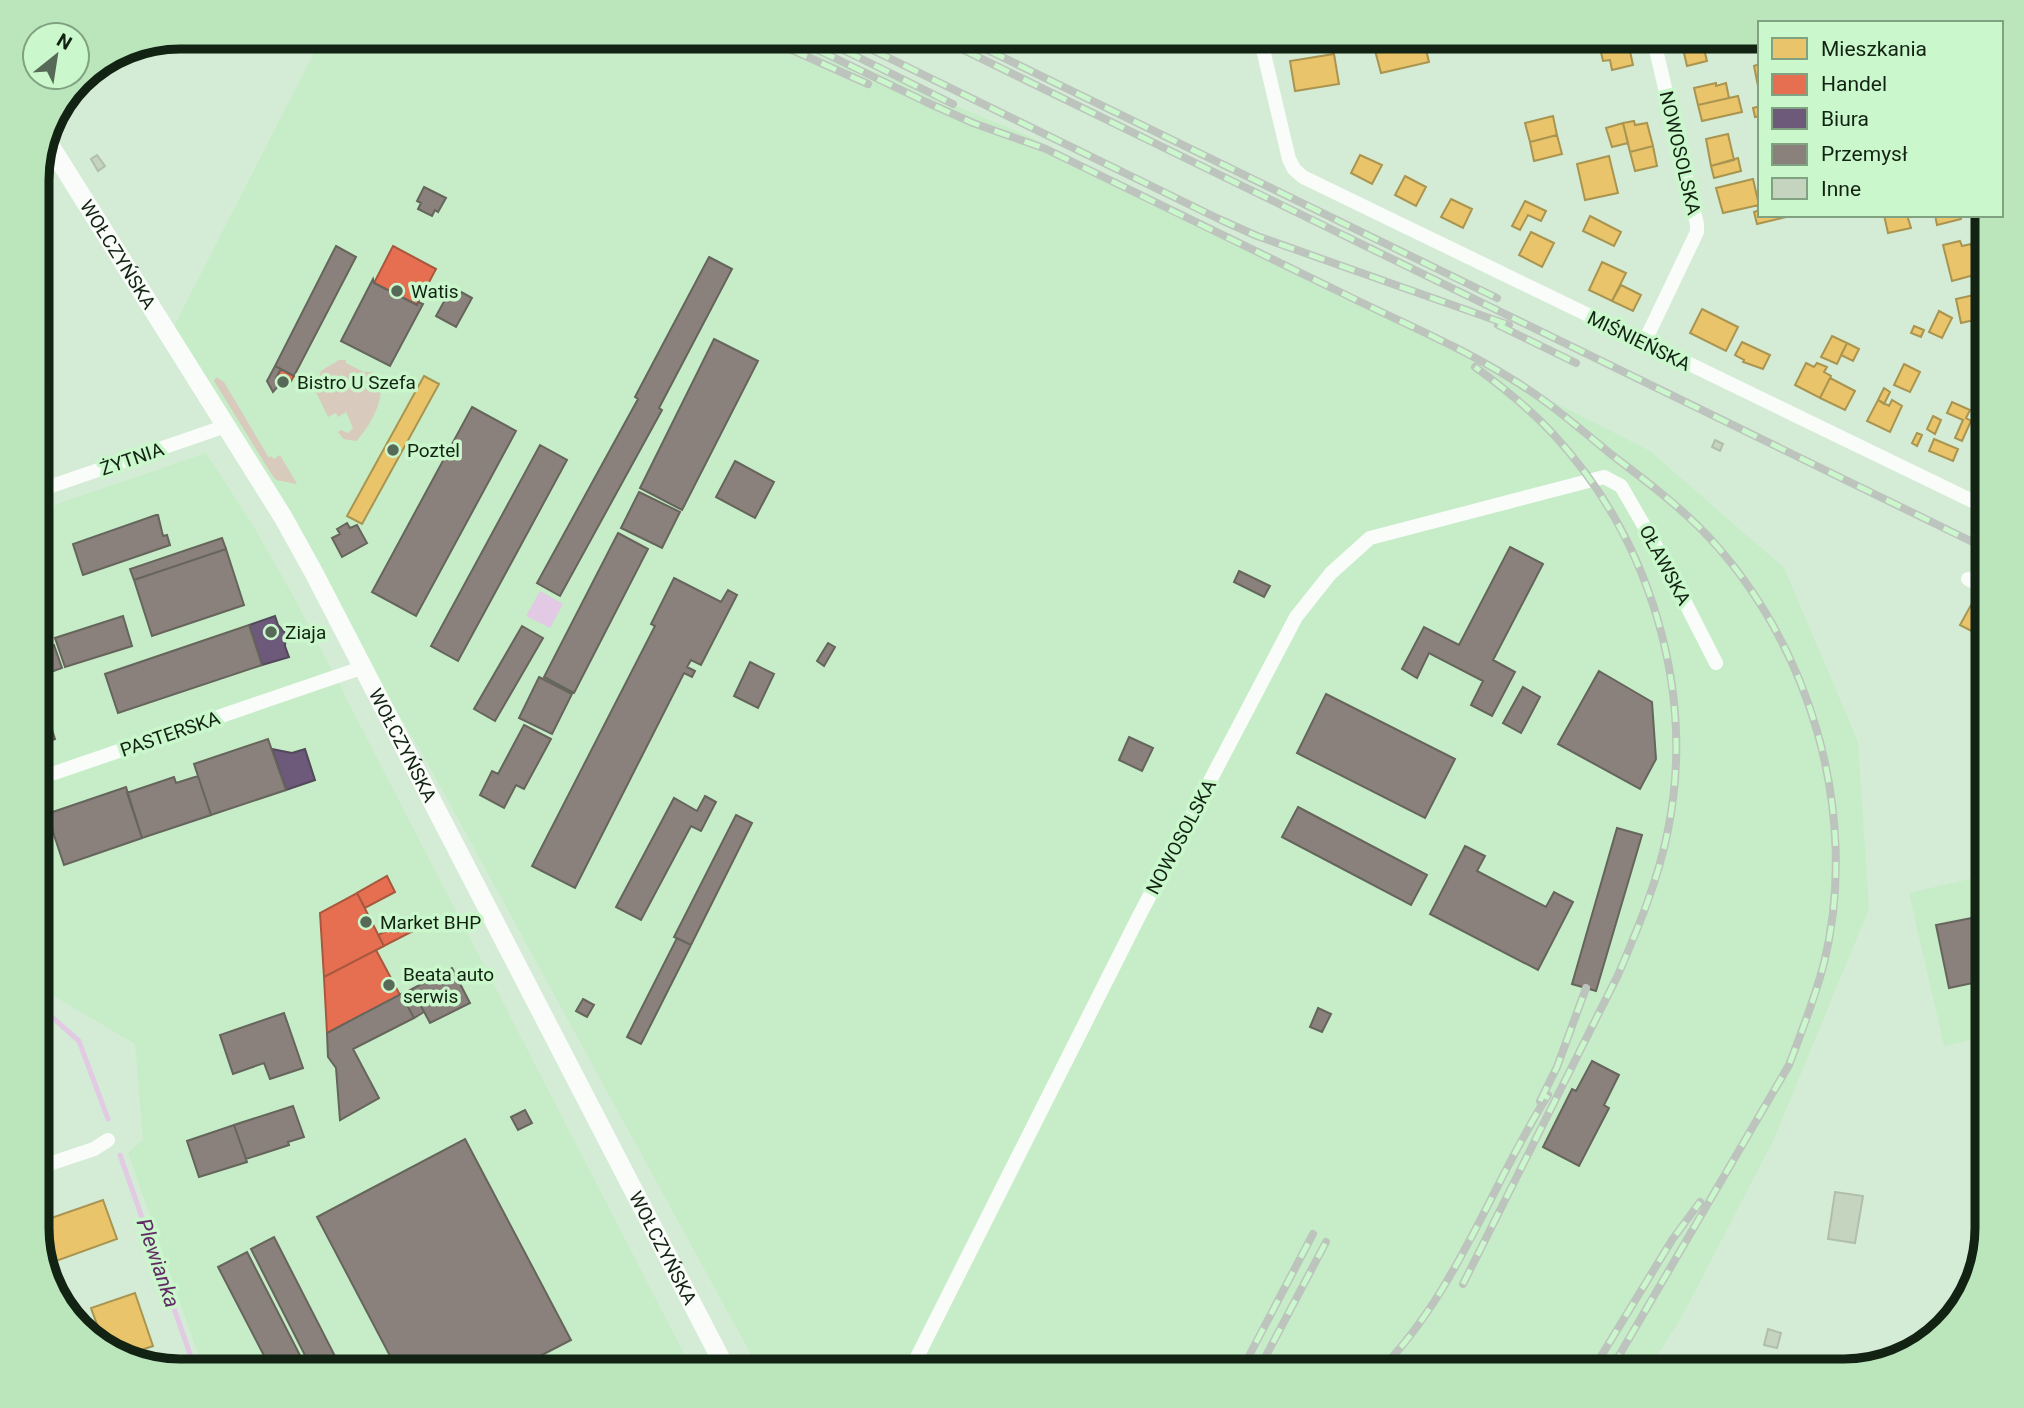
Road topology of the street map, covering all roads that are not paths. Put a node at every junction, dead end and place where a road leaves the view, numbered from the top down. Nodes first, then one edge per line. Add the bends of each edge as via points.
1 (1263, 49) edge
2 (1656, 49) edge
3 (52, 149) edge
4 (1644, 343) junction
5 (226, 426) junction
6 (1604, 477) joint
7 (49, 487) edge
8 (1975, 503) edge
9 (1968, 579) dead end
10 (1975, 583) edge
11 (1716, 663) dead end
12 (364, 667) junction
13 (49, 775) edge
14 (108, 1140) dead end
15 (49, 1164) edge
16 (721, 1359) edge
17 (916, 1359) edge

1 - 4 street, MIŚNIEŃSKA via 1289,159 1303,177
2 - 4 street, NOWOSOLSKA via 1698,224
3 - 5 street, WOŁCZYŃSKA
4 - 8 street, MIŚNIEŃSKA
5 - 7 street, ŻYTNIA
5 - 12 street, WOŁCZYŃSKA via 283,517
6 - 11 street, OŁAWSKA via 1621,486
6 - 17 street, NOWOSOLSKA via 1370,538 1331,573 1296,617
9 - 10 street
12 - 13 street, PASTERSKA
12 - 16 street, WOŁCZYŃSKA
14 - 15 street

